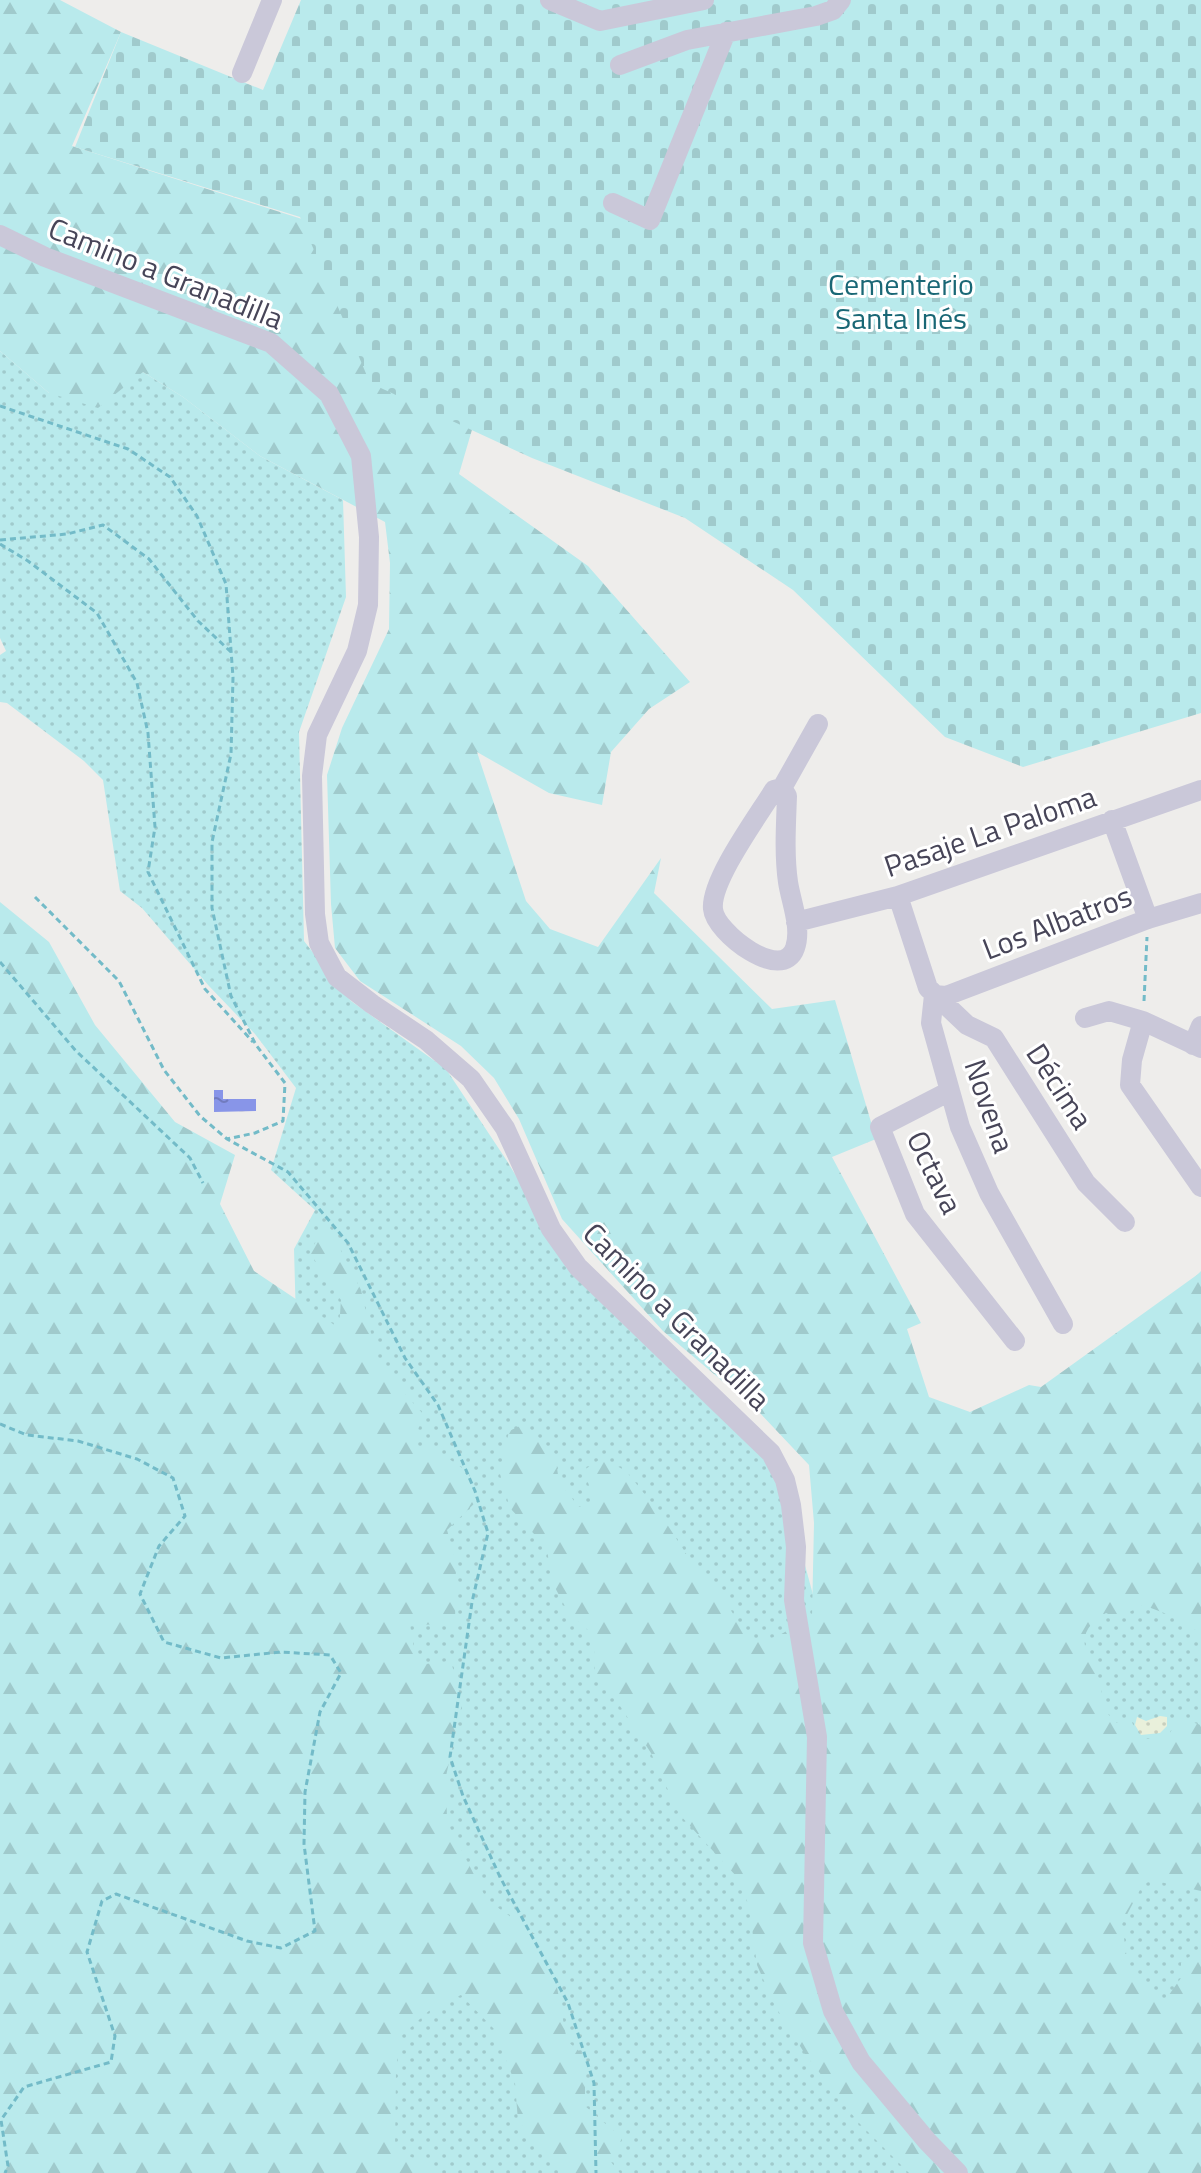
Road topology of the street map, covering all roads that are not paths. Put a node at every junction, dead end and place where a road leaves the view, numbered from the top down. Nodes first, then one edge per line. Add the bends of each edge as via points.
1 (272, 0) edge
2 (550, 0) edge
3 (704, 0) edge
4 (841, 0) edge
5 (726, 32) junction
6 (620, 65) dead end
7 (242, 73) dead end
8 (613, 203) dead end
9 (0, 235) edge
10 (818, 724) dead end
11 (782, 788) junction
12 (1201, 790) edge
13 (1112, 820) junction
14 (898, 896) junction
15 (1201, 903) edge
16 (1148, 919) junction
17 (796, 922) junction
18 (934, 995) junction
19 (1085, 1018) dead end
20 (1143, 1021) junction
21 (1198, 1040) edge
22 (950, 1091) junction
23 (1201, 1187) edge
24 (1125, 1222) dead end
25 (1063, 1324) dead end
26 (1015, 1341) dead end
27 (958, 2173) edge

1 - 7 street
2 - 3 street via 600,21
4 - 5 street via 833,10 816,16
5 - 6 street
5 - 8 street via 650,220
9 - 27 street, Camino a Granadilla via 271,343 329,394 361,456 369,537 368,605 357,651 317,735 312,776 319,943 337,977 471,1079 505,1128 551,1229 578,1267 771,1453 785,1480 796,1547 794,1600 817,1737 813,1943 833,2011 861,2062
10 - 11 street
11 - 17 street via 787,796 788,880
11 - 17 street via 774,790 722,874 713,910 729,934 769,960 792,955
12 - 13 street, Pasaje La Paloma
13 - 14 street, Pasaje La Paloma
13 - 16 street
14 - 17 street, Pasaje La Paloma
14 - 18 street, Novena
15 - 16 street, Los Albatros
16 - 18 street, Los Albatros via 946,996
18 - 22 street, Novena via 931,1023
18 - 24 street, Décima via 967,1025 994,1038 1086,1183
19 - 20 street via 1109,1011
20 - 21 street
20 - 23 street via 1130,1085
22 - 25 street, Novena via 989,1193
22 - 26 street, Octava via 880,1127 915,1214

